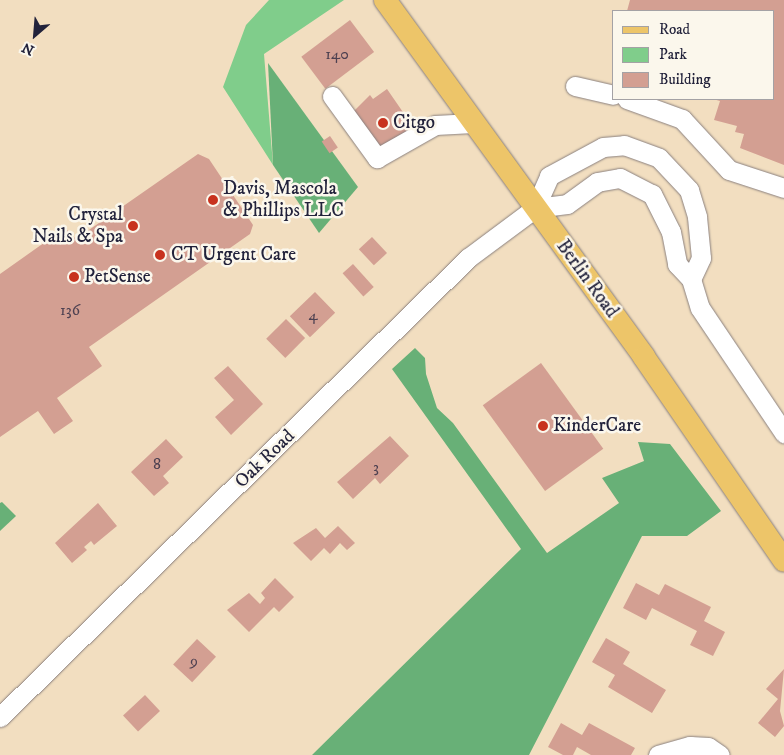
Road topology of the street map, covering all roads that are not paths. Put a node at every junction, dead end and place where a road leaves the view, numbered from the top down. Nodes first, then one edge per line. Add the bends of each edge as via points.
1 (385, 0) edge
2 (575, 86) dead end
3 (612, 95) edge
4 (332, 96) dead end
5 (630, 100) edge
6 (473, 123) junction
7 (784, 188) edge
8 (535, 208) junction
9 (691, 279) junction
10 (784, 434) edge
11 (784, 562) edge
12 (0, 717) edge
13 (658, 755) edge
14 (720, 755) edge

1 - 6 main road, Berlin Road
2 - 3 street
4 - 6 street via 376,158 435,124
5 - 7 street via 682,119 729,170
6 - 8 main road, Berlin Road
8 - 9 street via 566,204 597,182 620,178 635,182 652,194 664,213 677,264
8 - 9 street via 549,176 582,156 603,147 641,148 674,169 689,190 697,217 701,258
8 - 11 main road, Berlin Road
8 - 12 street, Oak Road via 468,258
9 - 10 street via 700,308
13 - 14 street via 690,746 708,747

